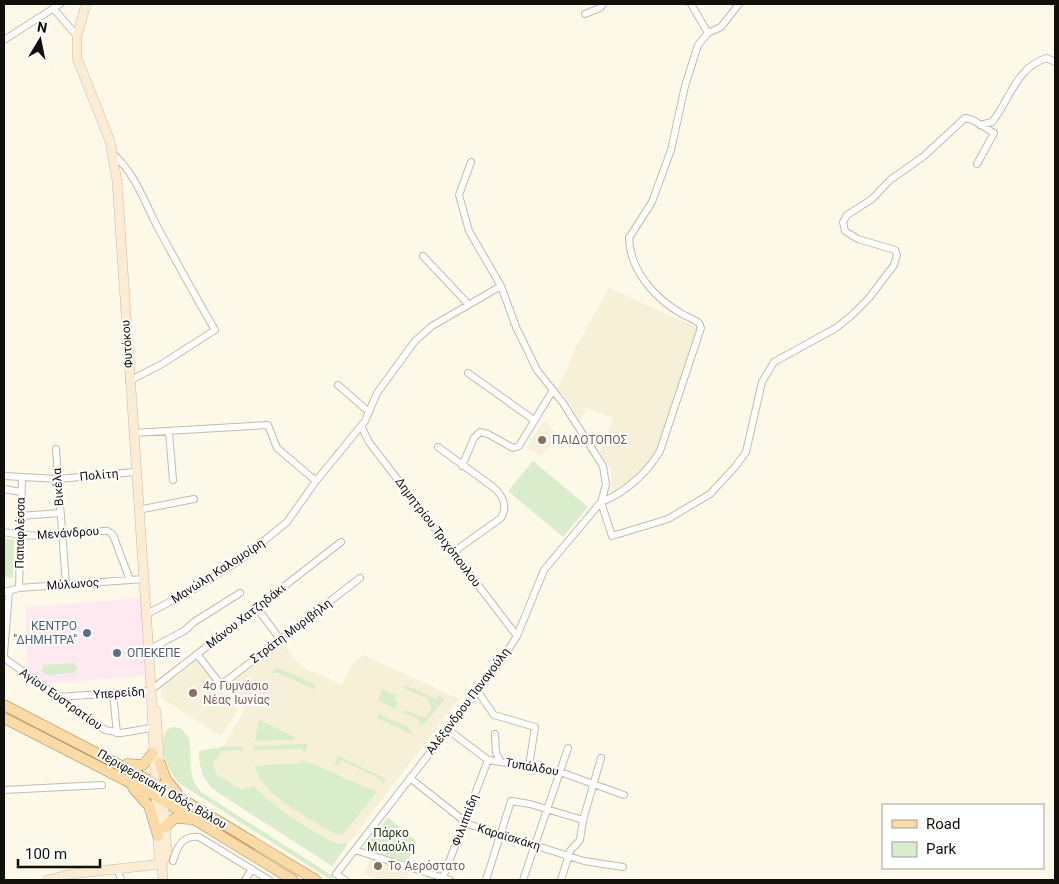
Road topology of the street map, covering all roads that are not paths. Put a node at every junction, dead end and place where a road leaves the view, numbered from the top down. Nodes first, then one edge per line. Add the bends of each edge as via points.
1 (60, 4) edge
2 (86, 4) edge
3 (602, 4) edge
4 (691, 4) edge
5 (739, 4) edge
6 (52, 8) junction
7 (585, 14) dead end
8 (708, 33) junction
9 (77, 36) junction
10 (4, 40) edge
11 (1055, 62) edge
12 (980, 125) junction
13 (114, 154) junction
14 (472, 162) dead end
15 (977, 164) dead end
16 (424, 256) dead end
17 (501, 286) junction
18 (468, 304) junction
19 (468, 373) dead end
20 (129, 381) junction
21 (338, 385) dead end
22 (553, 390) junction
23 (369, 412) junction
24 (534, 420) junction
25 (360, 426) junction
26 (169, 432) junction
27 (133, 433) junction
28 (438, 447) dead end
29 (56, 449) dead end
30 (462, 466) junction
31 (135, 472) junction
32 (4, 476) edge
33 (22, 478) junction
34 (58, 479) junction
35 (173, 480) dead end
36 (316, 481) junction
37 (4, 488) edge
38 (20, 492) junction
39 (194, 499) dead end
40 (602, 502) junction
41 (138, 510) junction
42 (60, 513) junction
43 (20, 516) junction
44 (4, 532) edge
45 (20, 536) junction
46 (61, 536) junction
47 (341, 542) dead end
48 (454, 554) junction
49 (360, 578) dead end
50 (144, 579) junction
51 (130, 580) junction
52 (66, 585) junction
53 (19, 588) junction
54 (6, 591) edge
55 (240, 593) dead end
56 (257, 608) junction
57 (146, 615) junction
58 (517, 636) junction
59 (280, 639) junction
60 (148, 650) junction
61 (4, 654) edge
62 (197, 654) junction
63 (4, 658) edge
64 (151, 691) junction
65 (478, 692) junction
66 (113, 694) junction
67 (56, 697) junction
68 (4, 705) edge
69 (4, 718) edge
70 (151, 728) junction
71 (446, 729) junction
72 (117, 733) junction
73 (494, 734) dead end
74 (568, 748) dead end
75 (153, 754) junction
76 (601, 758) dead end
77 (488, 760) junction
78 (116, 762) junction
79 (501, 762) junction
80 (160, 763) junction
81 (529, 766) junction
82 (560, 772) junction
83 (117, 775) junction
84 (410, 778) junction
85 (594, 782) junction
86 (102, 785) dead end
87 (158, 785) junction
88 (4, 790) edge
89 (624, 794) dead end
90 (159, 798) junction
91 (183, 799) junction
92 (548, 809) junction
93 (196, 820) junction
94 (583, 820) junction
95 (464, 822) junction
96 (165, 827) junction
97 (500, 835) junction
98 (158, 836) junction
99 (535, 846) junction
100 (354, 850) junction
101 (568, 856) junction
102 (173, 861) dead end
103 (162, 864) junction
104 (623, 867) dead end
105 (117, 868) junction
106 (252, 869) junction
107 (445, 879) edge
108 (48, 880) edge
109 (121, 880) edge
110 (163, 880) edge
111 (245, 880) edge
112 (269, 880) edge
113 (294, 880) edge
114 (316, 880) edge
115 (346, 880) edge
116 (486, 880) edge
117 (523, 880) edge
118 (561, 880) edge

1 - 6 street
2 - 9 street, Φυτόκου
3 - 7 street
4 - 8 street
5 - 8 street via 721,27
6 - 9 street
6 - 10 street
8 - 40 street, Αλέξανδρου Παναγούλη via 694,53 674,142 652,202 628,238 634,262 645,282 672,306 699,323 701,328 660,451 639,477
9 - 13 street, Φυτόκου via 79,65
11 - 12 street via 1047,58 1032,64 992,122
12 - 15 street via 994,133
12 - 40 street via 970,118 963,119 924,156 896,174 872,199 844,218 845,231 858,239 894,250 896,262 851,316 836,328 774,362 762,382 746,452 710,494 668,519 612,536
13 - 20 street, Φυτόκου
13 - 20 street via 136,183 215,330
14 - 17 street via 460,188 460,201 469,231
16 - 18 street
17 - 18 street, Μανώλη Καλομοίρη
17 - 22 street via 532,361
18 - 23 street, Μανώλη Καλομοίρη via 432,326 415,341 377,393
19 - 24 street
20 - 27 street, Φυτόκου
21 - 23 street
22 - 24 street
22 - 40 street via 603,466 606,485
23 - 25 street, Μανώλη Καλομοίρη
24 - 30 street via 517,448 486,433 478,433
25 - 36 street, Μανώλη Καλομοίρη
25 - 48 street, Δημητρίου Τριχόπουλου
26 - 27 street
26 - 35 street
26 - 36 street via 268,425 279,450
27 - 31 street, Φυτόκου
28 - 30 street
29 - 34 street, Βικέλα
30 - 48 street via 502,495 504,512 501,518
31 - 34 street, Πολίτη
31 - 41 street, Φυτόκου
32 - 33 street, Πολίτη
33 - 34 street, Πολίτη
33 - 38 street, Παπαφλέσσα
34 - 42 street, Βικέλα
36 - 57 street, Μανώλη Καλομοίρη via 293,515 264,543 194,589
37 - 38 street
38 - 43 street, Παπαφλέσσα
39 - 41 street
40 - 58 street, Αλέξανδρου Παναγούλη via 544,570
41 - 50 street, Φυτόκου
42 - 43 street
42 - 46 street, Βικέλα
43 - 45 street, Παπαφλέσσα
44 - 45 street, Μενάνδρου
45 - 46 street, Μενάνδρου
45 - 53 street, Παπαφλέσσα
46 - 51 street, Μενάνδρου via 111,532
46 - 52 street, Βικέλα
47 - 56 street, Μάνου Χατζηδάκι
48 - 58 street, Δημητρίου Τριχόπουλου
49 - 59 street, Στράτη Μυριβήλη
50 - 51 street, Μύλωνος
50 - 57 street, Φυτόκου
51 - 52 street, Μύλωνος
52 - 53 street, Μύλωνος
53 - 54 street, Μύλωνος
54 - 61 street
55 - 60 street via 184,631
56 - 59 street
56 - 62 street, Μάνου Χατζηδάκι
57 - 60 street, Φυτόκου
58 - 65 street, Αλέξανδρου Παναγούλη
59 - 62 street, Στράτη Μυριβήλη via 221,684
60 - 64 street, Φυτόκου
62 - 64 street, Μάνου Χατζηδάκι
63 - 67 street, Αγίου Ευστρατίου
64 - 66 street, Υπερείδη
64 - 70 street, Φυτόκου
64 - 80 street, Φυτόκου
65 - 71 street, Αλέξανδρου Παναγούλη
65 - 81 street via 494,715 535,727
66 - 67 street, Υπερείδη
66 - 72 street
67 - 72 street, Αγίου Ευστρατίου via 101,728
68 - 78 main road, Περιφερειακή Οδός Βόλου
69 - 83 main road, Περιφερειακή Οδός Βόλου
70 - 72 street, Αγίου Ευστρατίου
70 - 75 street, Φυτόκου
71 - 77 street, Τυπάλδου
71 - 84 street, Αλέξανδρου Παναγούλη
73 - 79 street via 496,753
74 - 82 street
75 - 78 main road via 141,766
75 - 87 street, Φυτόκου
76 - 85 street
77 - 79 street, Τυπάλδου
77 - 95 street, Φιλιππίδη
78 - 87 main road, Περιφερειακή Οδός Βόλου
79 - 81 street, Τυπάλδου
80 - 87 street, Φυτόκου
80 - 91 main road via 166,779
81 - 82 street, Τυπάλδου
82 - 85 street, Τυπάλδου
82 - 92 street
83 - 90 main road, Περιφερειακή Οδός Βόλου
83 - 98 main road via 147,802
84 - 95 street, Καραϊσκάκη
84 - 100 street, Αλέξανδρου Παναγούλη
85 - 89 street, Τυπάλδου
85 - 94 street
86 - 88 street
87 - 90 street, Φυτόκου
87 - 91 main road, Περιφερειακή Οδός Βόλου
90 - 93 main road, Περιφερειακή Οδός Βόλου
90 - 96 street, Φυτόκου
90 - 98 street, Φυτόκου
91 - 114 main road, Περιφερειακή Οδός Βόλου
92 - 94 street
92 - 97 street via 512,801
92 - 99 street
93 - 96 main road via 176,818
93 - 113 main road, Περιφερειακή Οδός Βόλου
94 - 101 street via 580,840
95 - 97 street, Καραϊσκάκη
95 - 107 street, Φιλιππίδη
96 - 103 street, Φυτόκου via 166,856
97 - 99 street, Καραϊσκάκη
97 - 116 street
98 - 103 street, Φυτόκου
99 - 101 street, Καραϊσκάκη
99 - 117 street
100 - 107 street
100 - 115 street, Αλέξανδρου Παναγούλη via 336,874
101 - 104 street, Καραϊσκάκη
101 - 118 street
102 - 106 street via 183,841 195,836
103 - 105 street
103 - 110 street, Φυτόκου
105 - 108 street
105 - 109 street
106 - 111 street
106 - 112 street

